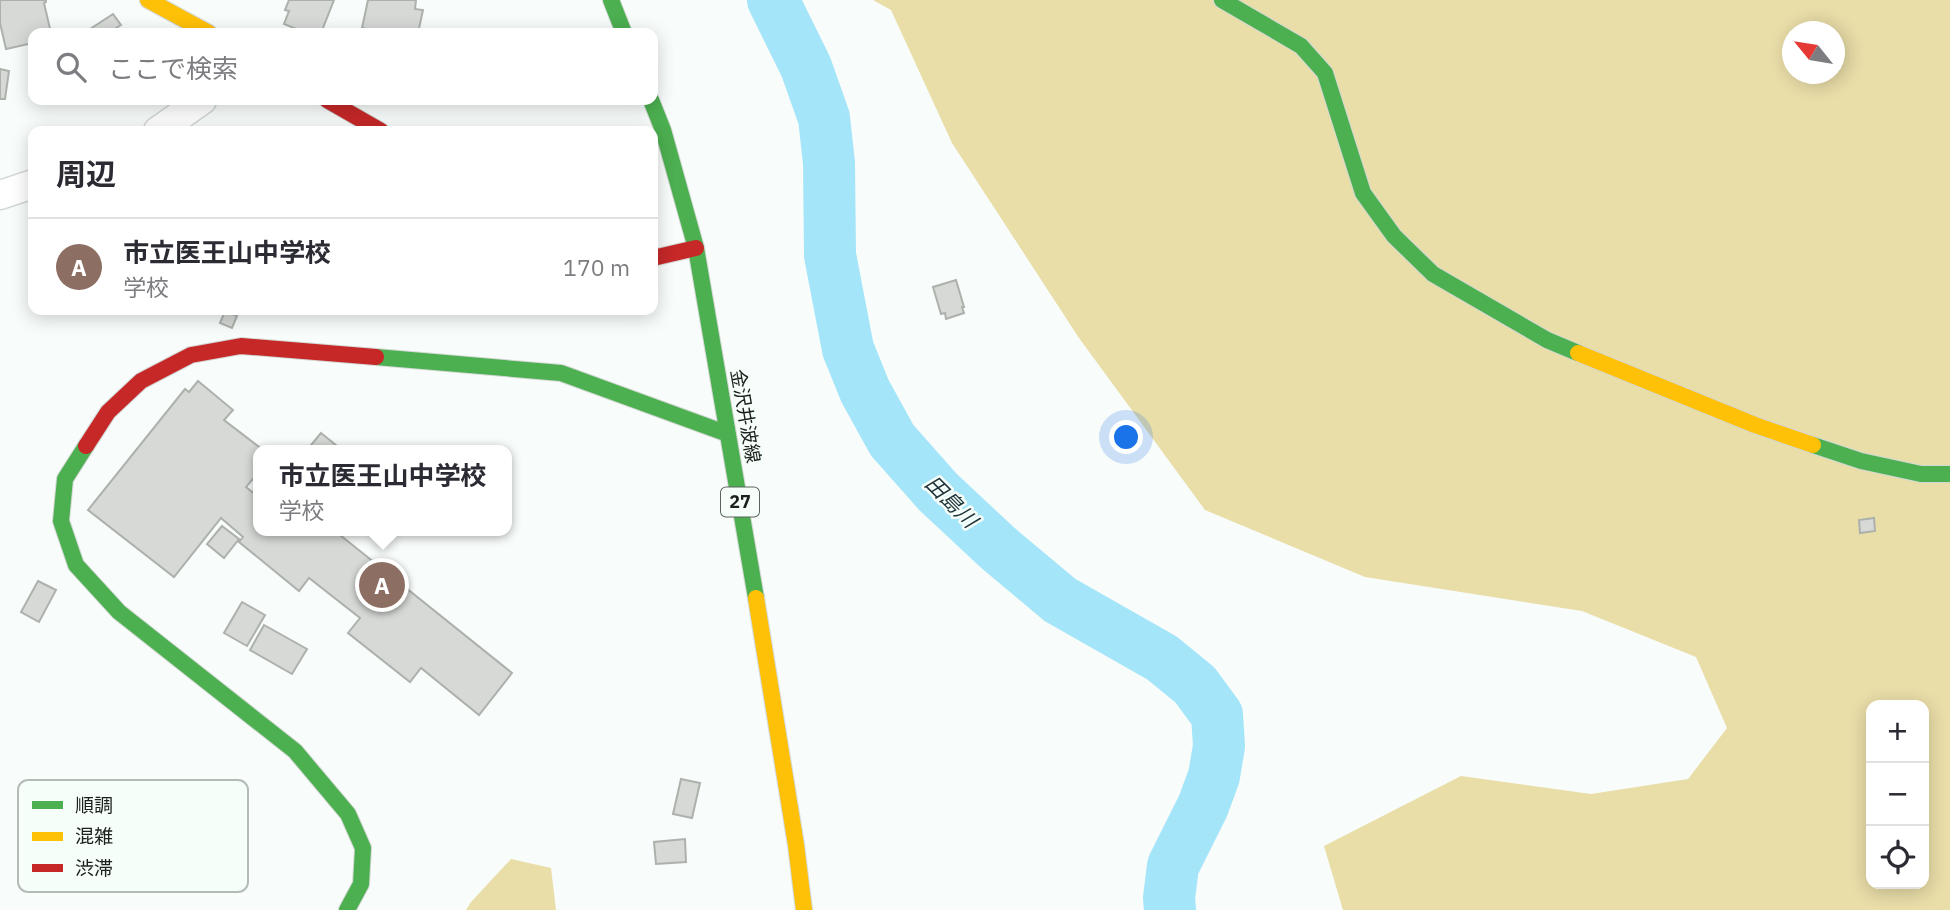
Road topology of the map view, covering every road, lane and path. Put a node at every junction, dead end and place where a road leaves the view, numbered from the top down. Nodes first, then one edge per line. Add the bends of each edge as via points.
1 (148, 0) edge
2 (611, 0) edge
3 (1222, 0) edge
4 (200, 28) edge
5 (622, 28) edge
6 (195, 105) edge
7 (336, 105) edge
8 (652, 105) edge
9 (165, 126) edge
10 (372, 126) edge
11 (28, 186) edge
12 (0, 195) edge
13 (696, 247) junction
14 (658, 257) edge
15 (728, 434) junction
16 (1950, 474) edge
17 (347, 910) edge
18 (804, 910) edge

1 - 4 street
2 - 5 street
3 - 16 street via 1301,46 1325,73 1363,193 1394,236 1433,274 1547,340 1755,425 1861,461 1921,474
6 - 9 street
7 - 10 street
8 - 13 street, 金沢井波線 / 27
11 - 12 street
13 - 14 street
13 - 15 street, 金沢井波線 / 27
15 - 17 street via 561,373 241,346 191,355 141,381 108,412 65,480 61,521 76,565 119,612 295,751 348,814 363,848 361,884
15 - 18 street, 金沢井波線 / 27

